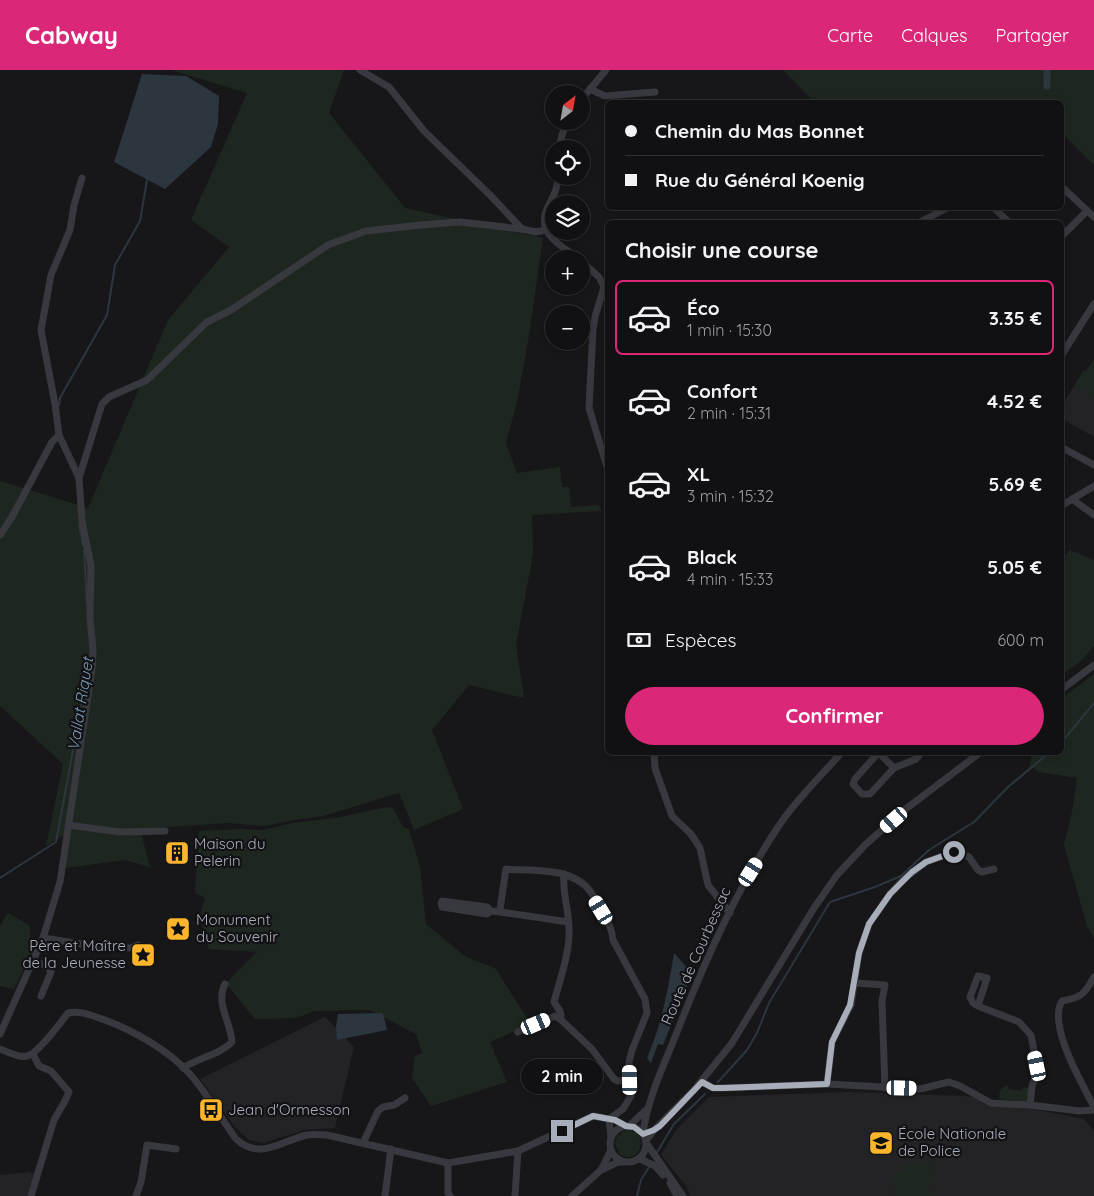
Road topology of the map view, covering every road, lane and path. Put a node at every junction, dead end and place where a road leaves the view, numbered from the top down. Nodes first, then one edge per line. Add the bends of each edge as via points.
1 (360, 70) edge
2 (606, 70) edge
3 (590, 89) joint
4 (655, 92) dead end
5 (82, 178) dead end
6 (1064, 189) edge
7 (943, 210) edge
8 (996, 210) edge
9 (1088, 211) junction
10 (545, 214) edge
11 (1094, 217) edge
12 (924, 220) edge
13 (1007, 220) edge
14 (522, 229) junction
15 (545, 230) joint
16 (1064, 234) edge
17 (553, 240) edge
18 (567, 250) edge
19 (590, 268) edge
20 (605, 286) edge
21 (605, 291) edge
22 (1094, 304) edge
23 (1064, 351) edge
24 (59, 435) junction
25 (1064, 449) edge
26 (605, 460) edge
27 (1094, 465) edge
28 (79, 478) junction
29 (1094, 486) edge
30 (1072, 499) junction
31 (1064, 504) edge
32 (1094, 515) edge
33 (0, 535) edge
34 (1094, 665) edge
35 (1064, 688) edge
36 (654, 755) edge
37 (839, 755) edge
38 (876, 755) edge
39 (880, 755) edge
40 (919, 755) edge
41 (977, 755) edge
42 (894, 768) junction
43 (68, 825) junction
44 (164, 831) dead end
45 (994, 869) dead end
46 (564, 874) junction
47 (491, 911) junction
48 (501, 912) junction
49 (730, 913) junction
50 (568, 922) junction
51 (43, 938) junction
52 (135, 946) dead end
53 (33, 961) junction
54 (1094, 977) edge
55 (855, 983) junction
56 (226, 984) dead end
57 (41, 992) dead end
58 (978, 1006) dead end
59 (559, 1018) junction
60 (518, 1032) dead end
61 (0, 1034) edge
62 (0, 1049) edge
63 (33, 1054) junction
64 (184, 1068) junction
65 (630, 1080) junction
66 (702, 1082) junction
67 (827, 1084) junction
68 (885, 1088) junction
69 (405, 1098) dead end
70 (1030, 1105) junction
71 (646, 1109) junction
72 (1094, 1109) edge
73 (609, 1119) junction
74 (627, 1126) junction
75 (654, 1130) junction
76 (643, 1133) junction
77 (611, 1137) junction
78 (363, 1143) junction
79 (647, 1143) junction
80 (176, 1149) dead end
81 (391, 1149) junction
82 (611, 1150) junction
83 (518, 1151) junction
84 (640, 1159) junction
85 (623, 1162) junction
86 (448, 1163) junction
87 (601, 1170) junction
88 (32, 1196) edge
89 (136, 1196) edge
90 (385, 1196) edge
91 (450, 1196) edge
92 (516, 1196) edge
93 (572, 1196) edge
94 (677, 1196) edge
95 (683, 1196) edge

1 - 14 street via 389,87 424,131
2 - 3 street
3 - 4 street via 605,96
5 - 24 street via 70,230 52,275 41,330
6 - 9 street
7 - 12 street
8 - 13 street
9 - 11 street
9 - 16 street
10 - 15 street
14 - 15 street
14 - 28 street via 460,222 421,224 366,230 328,245 231,310 207,322 147,380 109,397 102,404
17 - 18 street
19 - 20 street
21 - 26 street via 593,329 589,408
22 - 23 street
24 - 28 street
24 - 33 street
25 - 27 street
28 - 43 street via 82,520 90,556 93,650
29 - 30 street
30 - 31 street
30 - 32 street
34 - 35 street
36 - 49 street via 655,768 672,816 700,848 708,885
37 - 49 street, Route de Courbessac via 780,825 742,886
38 - 42 street via 855,779 854,784 862,794 870,794
39 - 42 street
40 - 42 street
41 - 66 street via 900,814 836,875 737,1035
43 - 44 street via 120,832
43 - 51 street via 60,882
45 - 55 street via 982,872 969,857 954,852 926,862 912,872 890,894 869,924 859,953
46 - 48 street via 506,869
46 - 50 street
46 - 65 street via 578,880 591,892 645,999 647,1013 632,1050
47 - 47 street via 488,907 440,903 442,907 487,914
47 - 48 street
48 - 50 street
49 - 71 street, Route de Courbessac via 690,999
50 - 59 street via 567,947 554,1002 560,1011
51 - 52 street
51 - 53 street
53 - 57 street via 47,966 52,972
53 - 61 street
54 - 72 street via 1086,992 1078,998 1062,1001 1058,1010 1061,1035
55 - 67 street via 850,1005 832,1042
55 - 68 street via 885,985 882,1001
56 - 64 street via 222,1003 232,1042
58 - 70 street via 1019,1022 1031,1035 1037,1073
59 - 60 street via 555,1016
59 - 65 street via 592,1049 614,1079
62 - 63 street via 26,1057
63 - 64 street via 68,1013 73,1012 114,1024 143,1038
63 - 88 street via 39,1066 50,1071 69,1092 54,1120
64 - 78 street via 242,1145 269,1149 316,1134
65 - 73 street via 631,1096 625,1106 615,1109
66 - 67 street via 713,1088
66 - 75 street
67 - 68 street
68 - 70 street via 920,1088 949,1082 991,1103
69 - 78 street via 378,1111
70 - 72 street via 1080,1111
71 - 74 street, Route de Courbessac
71 - 76 street, Route de Courbessac
73 - 74 street
73 - 77 street
73 - 83 street via 593,1116
74 - 76 street
74 - 77 street
75 - 76 street
75 - 79 street
76 - 79 street
77 - 82 street
78 - 81 street
79 - 84 street
79 - 95 street
80 - 89 street via 147,1144
81 - 86 street
81 - 90 street
82 - 85 street
82 - 87 street
83 - 86 street
83 - 92 street
84 - 85 street
84 - 94 street via 655,1166
85 - 87 street
86 - 91 street
87 - 93 street

